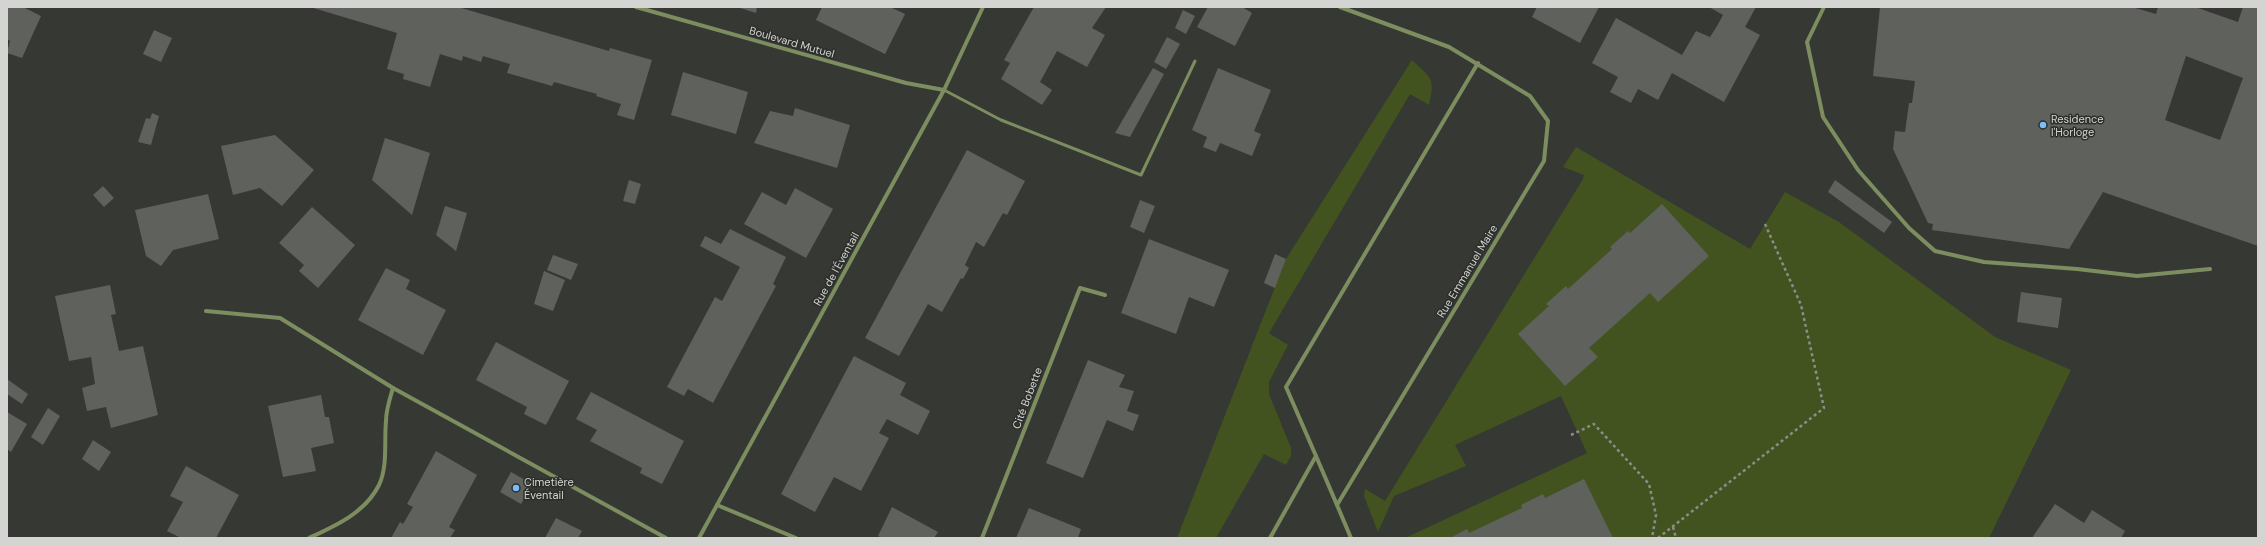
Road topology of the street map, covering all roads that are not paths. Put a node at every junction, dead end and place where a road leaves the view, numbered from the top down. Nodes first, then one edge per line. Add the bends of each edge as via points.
1 (636, 7) edge
2 (984, 7) edge
3 (1340, 7) edge
4 (1824, 7) edge
5 (1195, 61) dead end
6 (1478, 63) junction
7 (944, 90) junction
8 (2210, 269) dead end
9 (1105, 295) dead end
10 (206, 312) dead end
11 (393, 388) junction
12 (1316, 456) junction
13 (1337, 504) junction
14 (717, 505) junction
15 (309, 538) edge
16 (666, 538) edge
17 (700, 538) edge
18 (796, 538) edge
19 (982, 538) edge
20 (1270, 538) edge
21 (1351, 538) edge

1 - 7 street, Boulevard Mutuel via 906,83
2 - 7 street, Rue de l'Éventail
3 - 6 street, Rue Emmanuel Maire via 1449,47
4 - 8 street via 1808,42 1823,117 1858,170 1909,228 1935,251 1984,262 2137,276
5 - 7 lane via 1141,175 1001,120
6 - 12 street via 1286,387
6 - 13 street, Rue Emmanuel Maire via 1530,96 1548,121 1544,161
7 - 14 street, Rue de l'Éventail
9 - 19 street, Cité Bobette via 1080,288
10 - 11 street via 280,318
11 - 15 street via 386,419 385,456 379,485 361,508 338,524
11 - 16 street
12 - 13 street
12 - 20 street
13 - 21 street
14 - 17 street, Rue de l'Éventail
14 - 18 street

